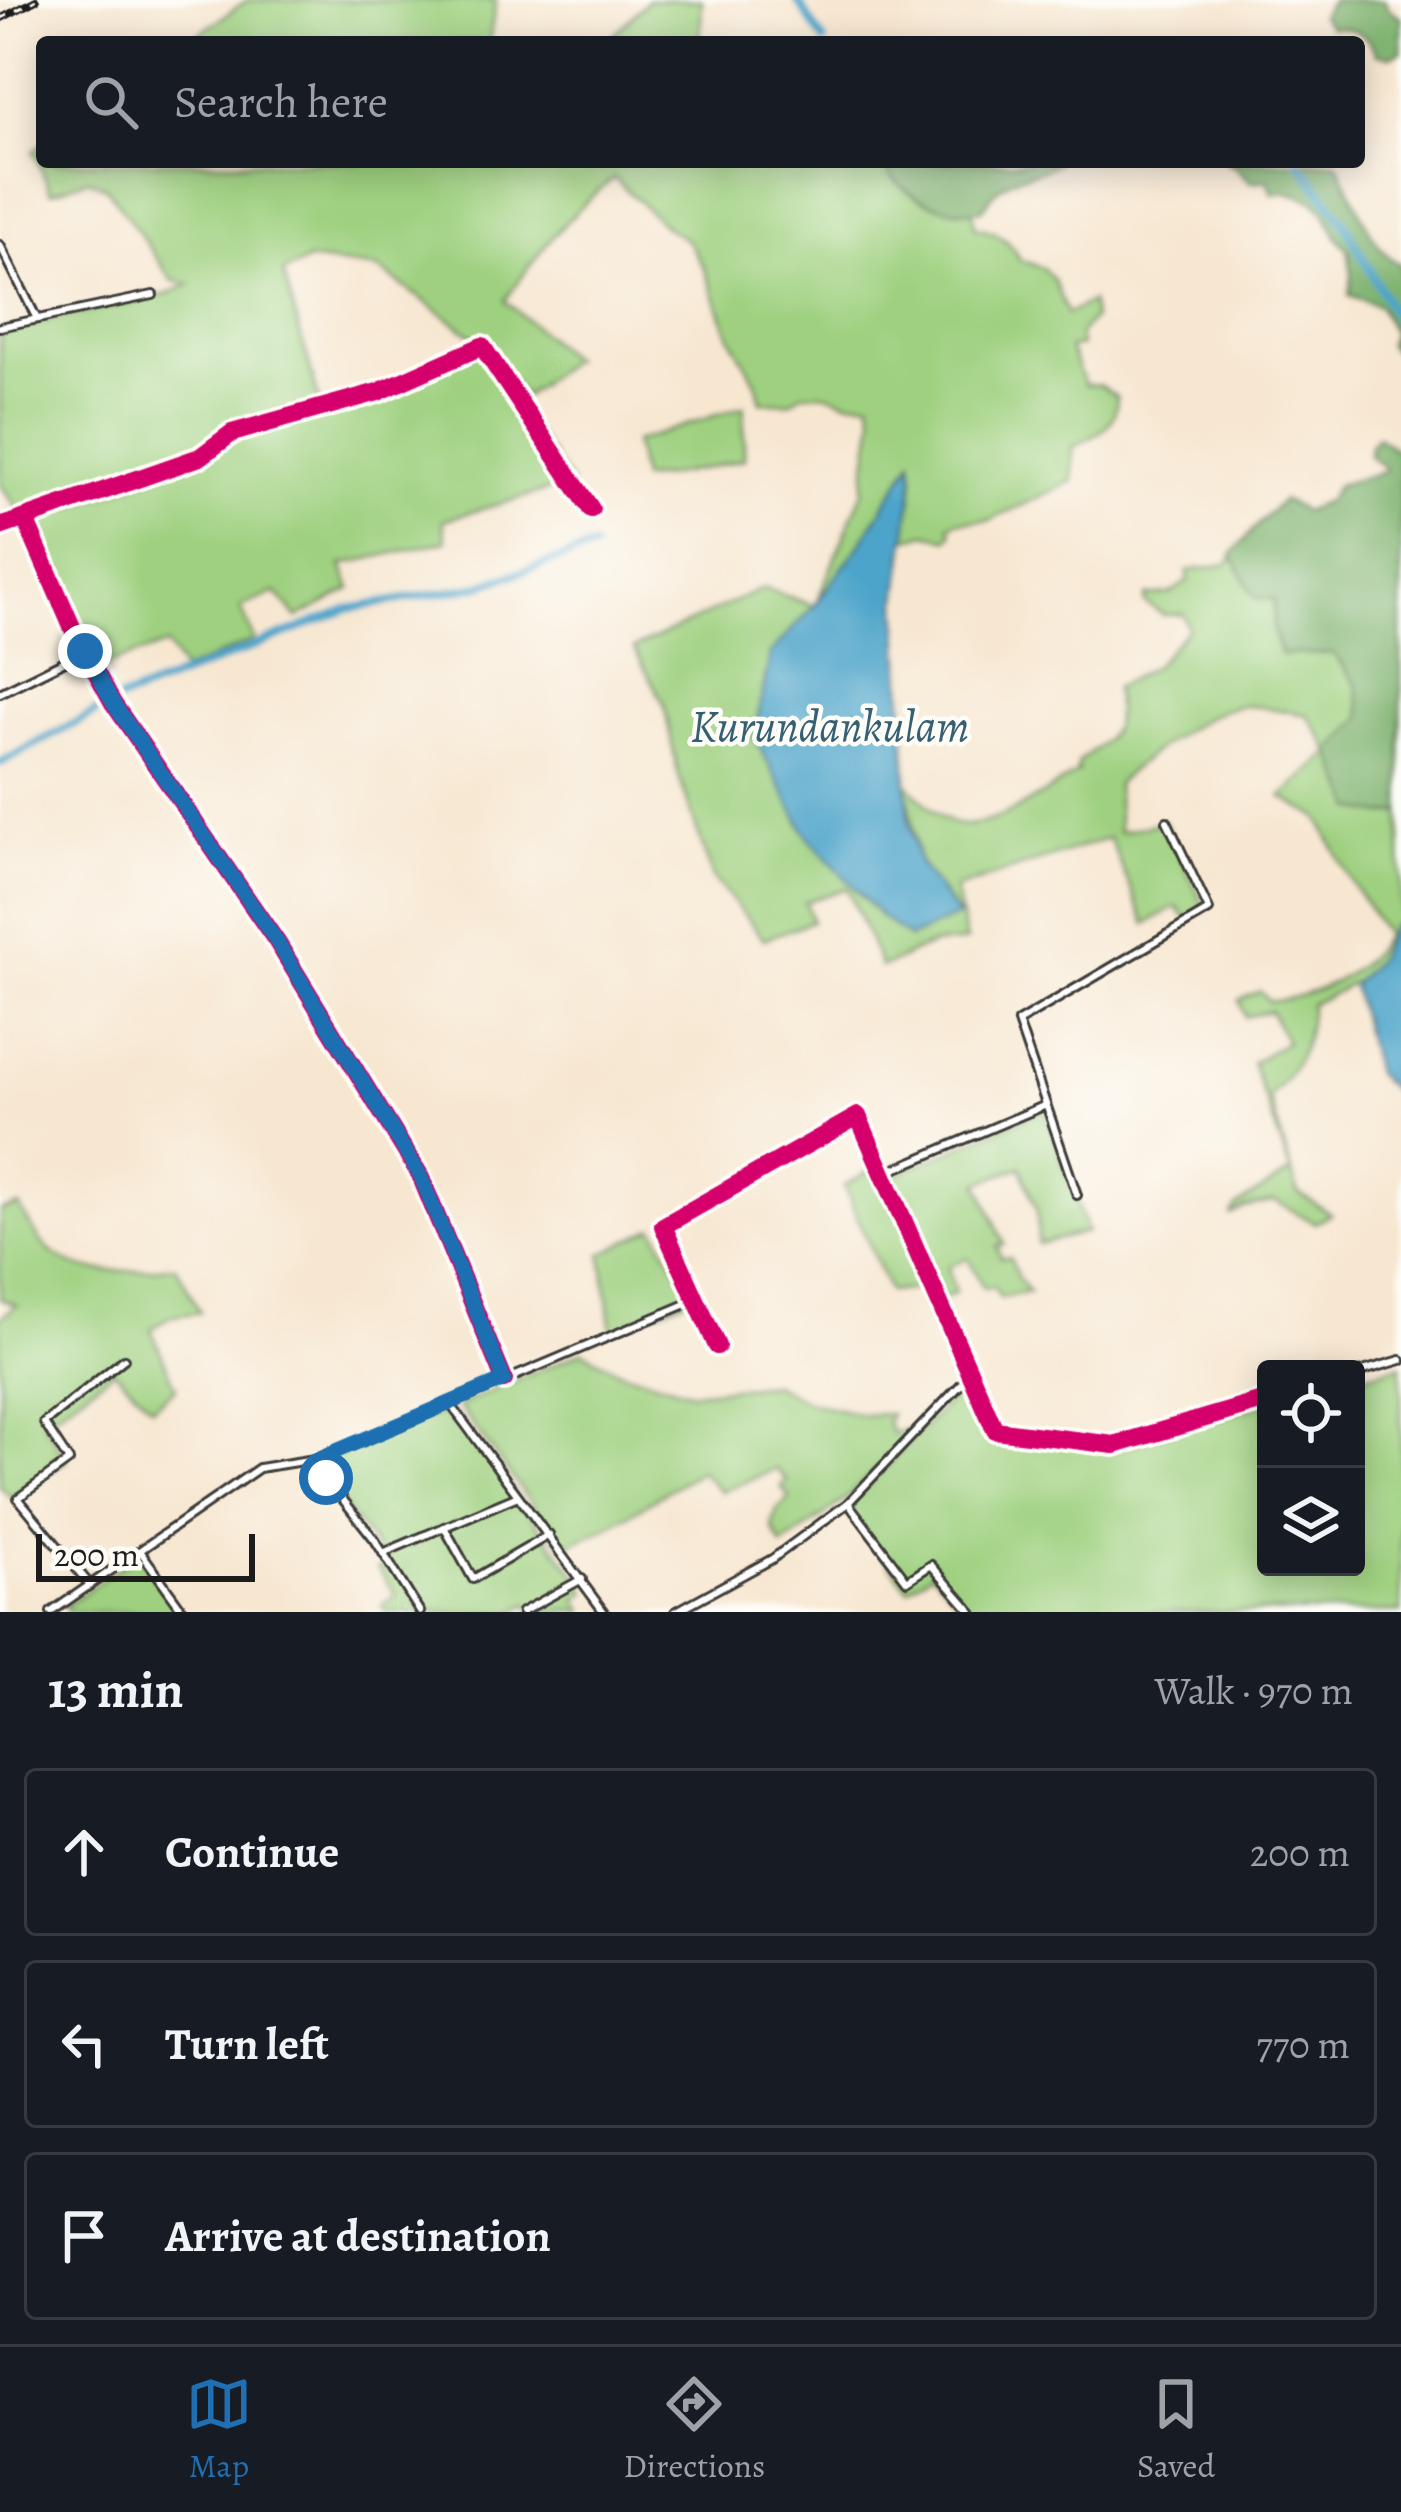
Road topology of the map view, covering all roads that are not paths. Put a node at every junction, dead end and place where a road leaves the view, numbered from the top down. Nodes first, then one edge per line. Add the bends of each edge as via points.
1 (0, 245) edge
2 (153, 295) dead end
3 (37, 319) junction
4 (0, 327) edge
5 (591, 509) dead end
6 (25, 519) junction
7 (0, 527) edge
8 (85, 651) junction
9 (0, 693) edge
10 (1167, 821) dead end
11 (1046, 1105) junction
12 (883, 1174) junction
13 (1077, 1196) dead end
14 (696, 1300) junction
15 (718, 1346) dead end
16 (124, 1358) dead end
17 (1401, 1360) edge
18 (1365, 1370) edge
19 (970, 1376) junction
20 (504, 1380) junction
21 (1257, 1403) edge
22 (451, 1405) junction
23 (320, 1458) junction
24 (518, 1495) junction
25 (848, 1503) junction
26 (444, 1527) junction
27 (549, 1535) junction
28 (140, 1550) junction
29 (383, 1553) junction
30 (582, 1579) junction
31 (90, 1585) junction
32 (51, 1612) edge
33 (184, 1612) edge
34 (420, 1612) edge
35 (522, 1612) edge
36 (604, 1612) edge
37 (675, 1612) edge
38 (972, 1612) edge

1 - 3 street
2 - 3 street
3 - 4 street
5 - 6 street via 482,346 378,392 232,434 200,457
6 - 7 street
6 - 8 street
8 - 9 street
8 - 20 street via 420,1175
10 - 11 street via 1209,910 1018,1022
11 - 12 street
11 - 13 street
12 - 14 street via 859,1116 663,1226
12 - 19 street
14 - 15 street
14 - 20 street
16 - 31 street via 44,1423 69,1461 18,1498
17 - 18 street
19 - 21 street via 995,1430 1114,1445
19 - 25 street
20 - 22 street
22 - 23 street
22 - 24 street
23 - 28 street via 259,1468
23 - 29 street via 326,1478
24 - 26 street
24 - 27 street
25 - 37 street via 772,1559
25 - 38 street via 907,1581 931,1565
26 - 27 street via 473,1579
26 - 29 street
27 - 30 street
28 - 31 street
28 - 33 street
29 - 34 street
30 - 35 street
30 - 36 street
31 - 32 street

